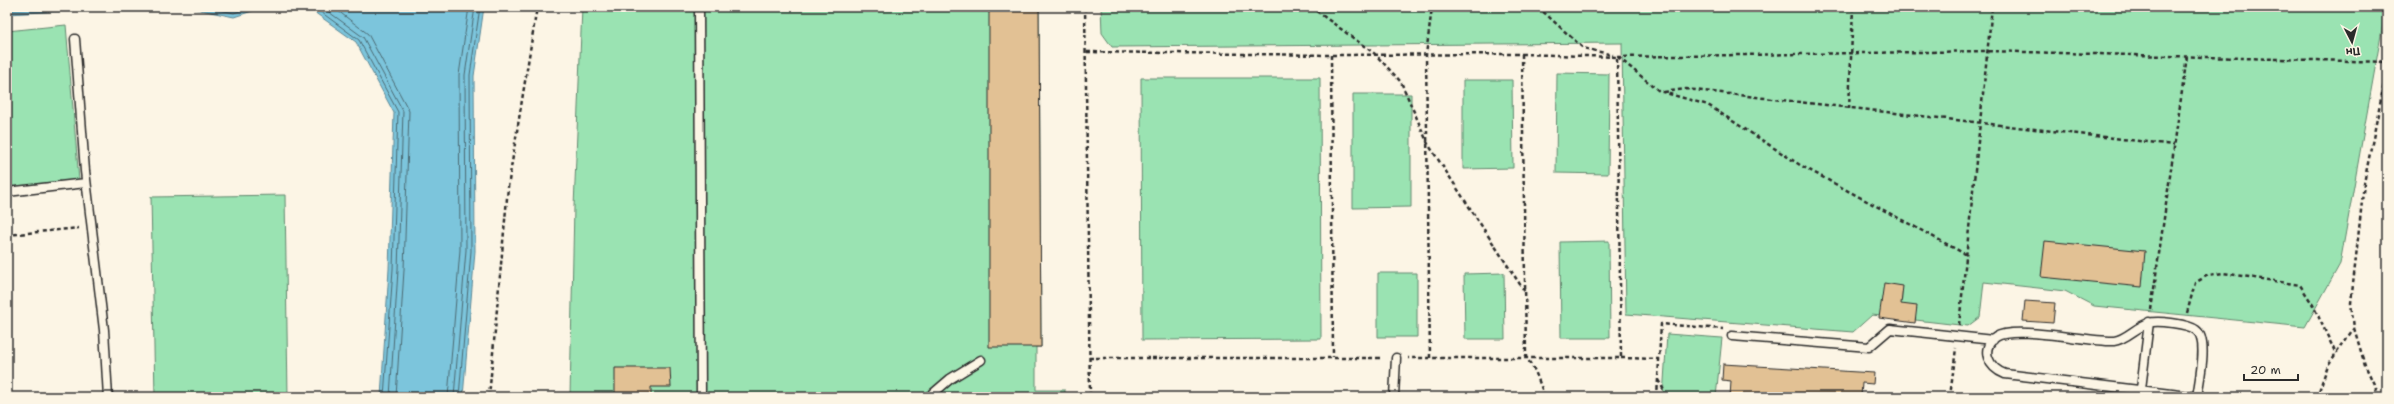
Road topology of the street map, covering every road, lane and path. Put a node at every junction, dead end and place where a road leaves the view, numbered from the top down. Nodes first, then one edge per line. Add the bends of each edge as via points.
1 (537, 7) edge
2 (699, 7) edge
3 (1085, 7) edge
4 (1311, 7) edge
5 (1432, 7) edge
6 (1538, 7) edge
7 (1853, 7) edge
8 (1992, 7) edge
9 (75, 39) dead end
10 (1987, 51) junction
11 (1087, 52) junction
12 (1851, 52) junction
13 (1331, 54) junction
14 (1375, 54) junction
15 (1522, 54) junction
16 (1426, 55) junction
17 (2187, 56) junction
18 (1618, 57) junction
19 (2387, 62) edge
20 (2387, 69) edge
21 (1664, 92) junction
22 (1849, 109) junction
23 (1979, 125) junction
24 (1428, 144) junction
25 (2174, 145) junction
26 (86, 183) junction
27 (7, 192) edge
28 (92, 227) junction
29 (7, 235) edge
30 (1967, 255) junction
31 (1526, 292) junction
32 (2149, 322) junction
33 (1661, 324) dead end
34 (2186, 325) junction
35 (2354, 328) junction
36 (1732, 336) dead end
37 (1958, 336) junction
38 (1993, 340) junction
39 (2336, 354) junction
40 (1333, 357) junction
41 (1526, 357) junction
42 (1089, 358) junction
43 (1396, 358) junction
44 (1430, 358) junction
45 (1621, 358) junction
46 (1659, 359) junction
47 (981, 360) dead end
48 (1658, 380) junction
49 (2141, 389) junction
50 (108, 397) edge
51 (490, 397) edge
52 (701, 397) edge
53 (929, 397) edge
54 (1090, 397) edge
55 (1394, 397) edge
56 (1545, 397) edge
57 (1657, 397) edge
58 (1668, 397) edge
59 (1950, 397) edge
60 (2197, 397) edge
61 (2317, 397) edge
62 (2380, 397) edge

1 - 51 path via 508,187
2 - 52 lane
3 - 11 path
4 - 14 path
5 - 16 path
6 - 18 path via 1583,48
7 - 12 path
8 - 10 path
9 - 26 lane
10 - 12 path
10 - 17 path
10 - 23 path
11 - 13 path
11 - 42 path
12 - 18 path
12 - 22 path
13 - 14 path
13 - 40 path
14 - 16 path
14 - 24 path via 1401,82
15 - 16 path
15 - 18 path
15 - 31 path
16 - 24 path
17 - 19 path
17 - 25 path
18 - 21 path via 1659,91
18 - 45 path
20 - 35 path via 2364,183 2352,289
21 - 22 path via 1686,89
21 - 30 path via 1708,105 1800,165
22 - 23 path
23 - 25 path
23 - 30 path
24 - 31 path
24 - 44 path
25 - 32 path
26 - 27 lane
26 - 28 lane
28 - 29 path
28 - 50 lane via 104,330
30 - 37 path
31 - 41 path
32 - 34 lane
32 - 38 lane via 2115,341 2009,332
32 - 49 lane
33 - 46 path
34 - 39 path via 2188,304 2195,283 2208,275 2223,273 2300,285 2313,305
34 - 60 lane via 2197,330 2203,337
35 - 39 path
35 - 62 path via 2365,365
36 - 37 lane via 1869,347 1890,329
37 - 38 lane
37 - 59 path
38 - 49 lane via 1987,358 1992,366 2005,374
39 - 61 path via 2328,365
40 - 42 path
40 - 43 path
41 - 44 path
41 - 45 path
41 - 56 path
42 - 54 path
43 - 44 path
43 - 55 lane
45 - 46 path
46 - 48 path
47 - 53 lane via 950,379
48 - 57 path
48 - 58 path
49 - 60 lane

